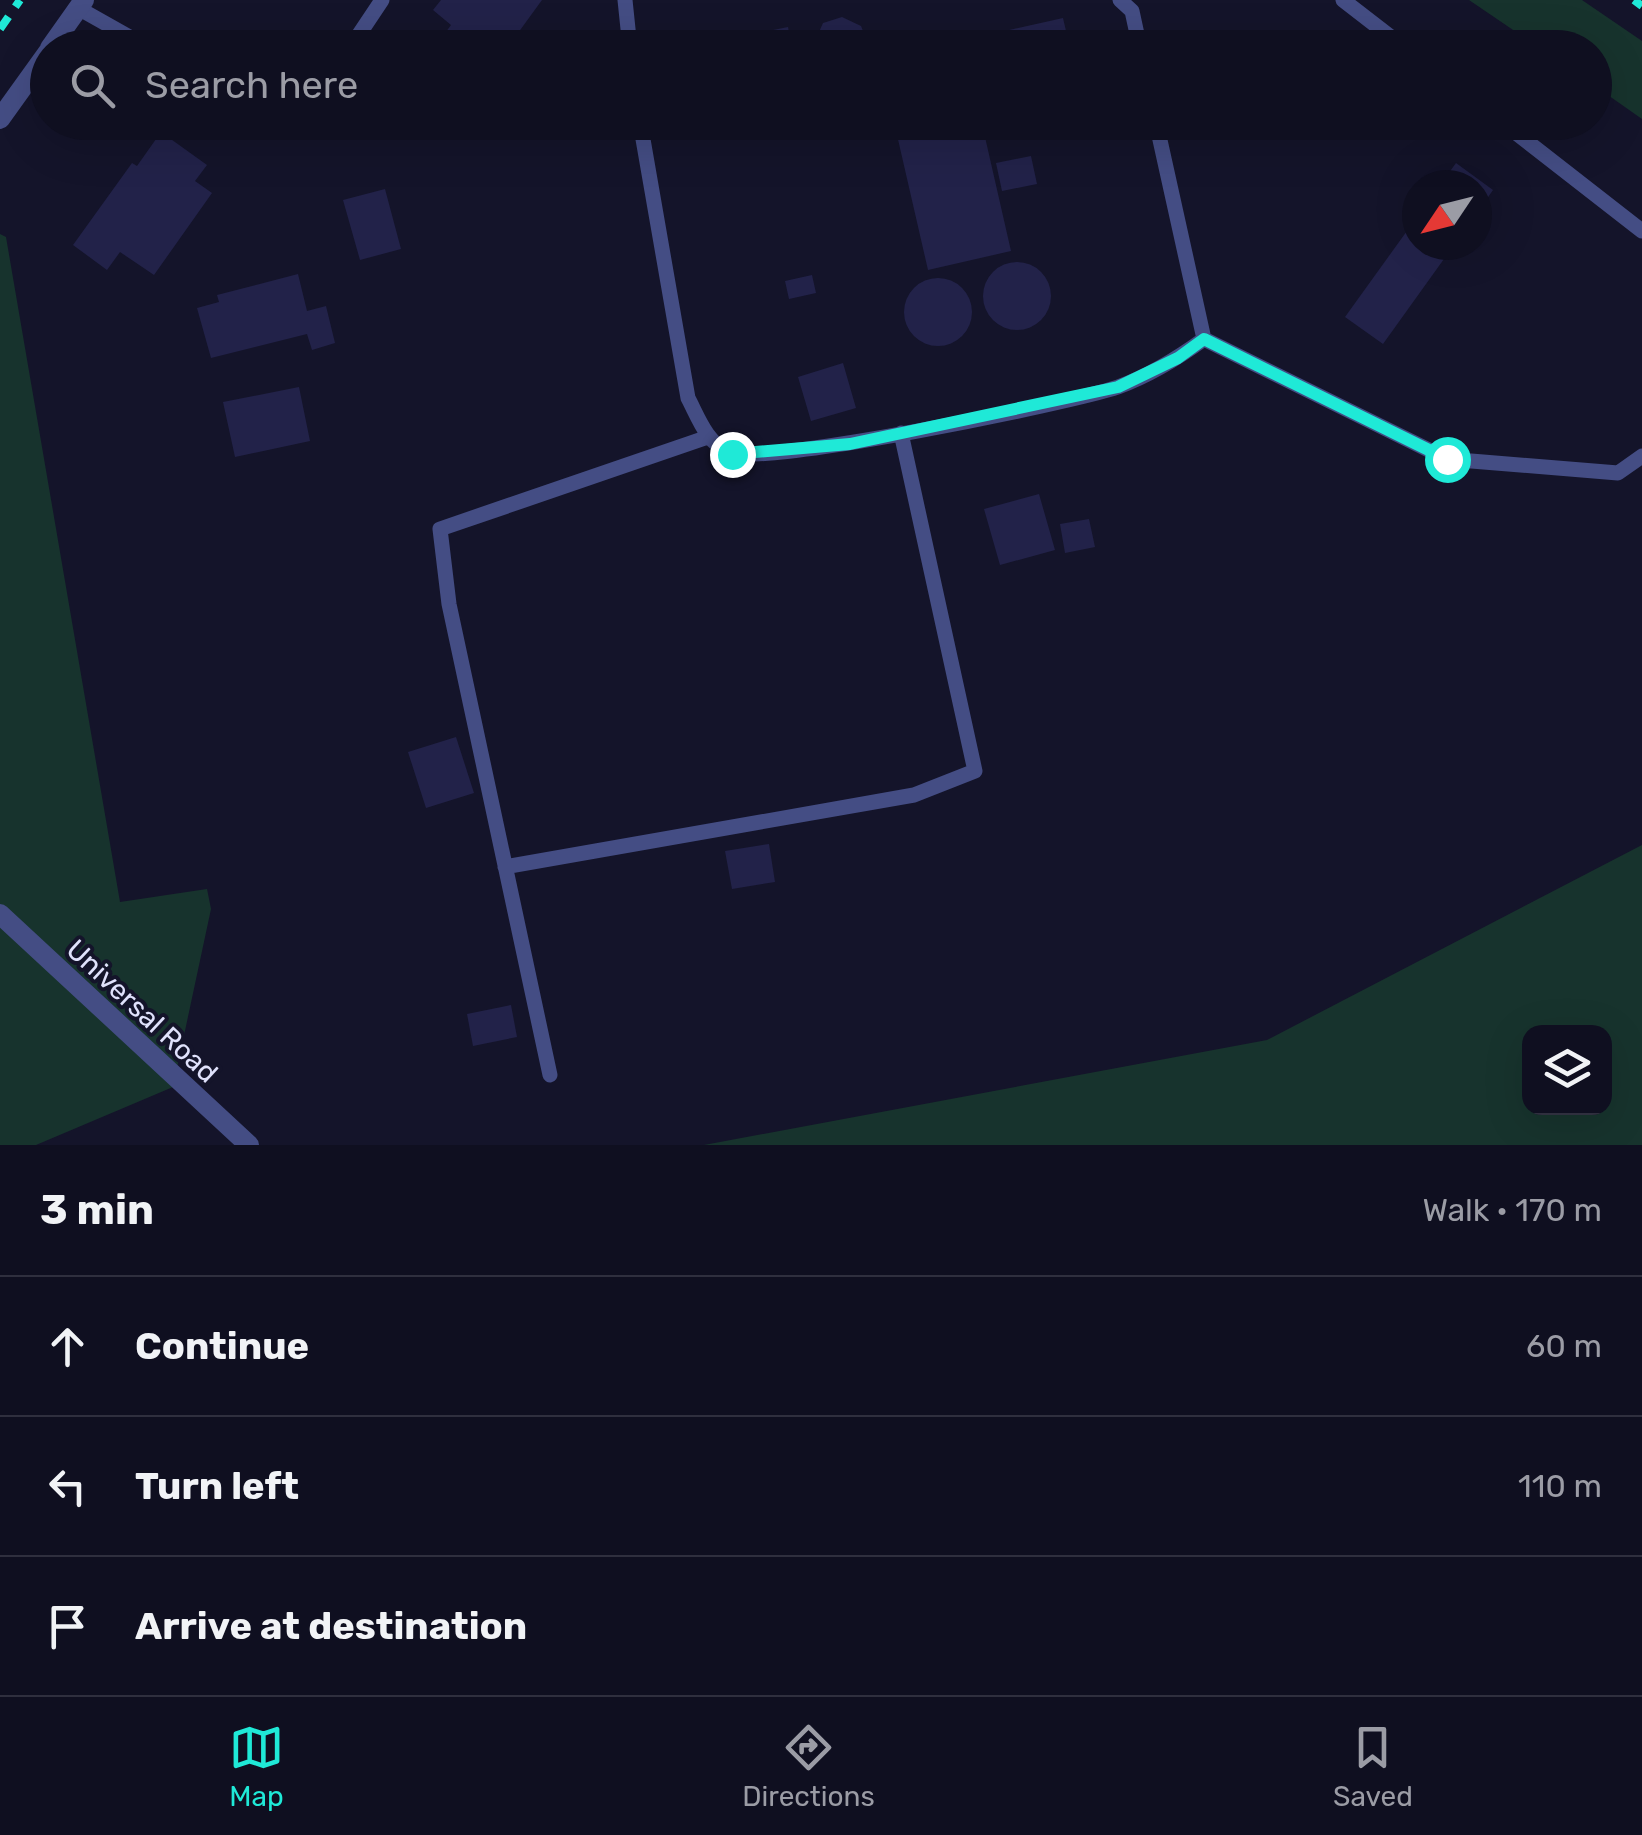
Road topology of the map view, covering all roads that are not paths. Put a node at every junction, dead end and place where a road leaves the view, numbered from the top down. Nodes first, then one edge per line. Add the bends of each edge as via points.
1 (382, 0) edge
2 (626, 0) edge
3 (1120, 0) edge
4 (1343, 0) edge
5 (81, 4) edge
6 (63, 30) edge
7 (122, 30) edge
8 (362, 30) edge
9 (628, 30) edge
10 (1136, 30) edge
11 (1382, 30) edge
12 (30, 77) edge
13 (0, 120) edge
14 (643, 140) edge
15 (1160, 140) edge
16 (1525, 140) edge
17 (1642, 230) edge
18 (1204, 339) junction
19 (901, 434) junction
20 (708, 438) junction
21 (1642, 456) edge
22 (505, 867) junction
23 (0, 914) edge
24 (550, 1075) dead end
25 (249, 1145) edge

1 - 8 lane
2 - 9 lane
3 - 10 lane via 1132,11
4 - 11 lane
5 - 6 street
5 - 7 lane
12 - 13 street
14 - 20 lane via 688,398
15 - 18 lane
16 - 17 lane
18 - 19 lane via 1118,387
18 - 21 lane via 1447,459 1618,473
19 - 20 lane via 732,454
19 - 22 lane via 975,771 914,795
20 - 22 lane via 440,530 449,604
22 - 24 lane
23 - 25 street, Universal Road

